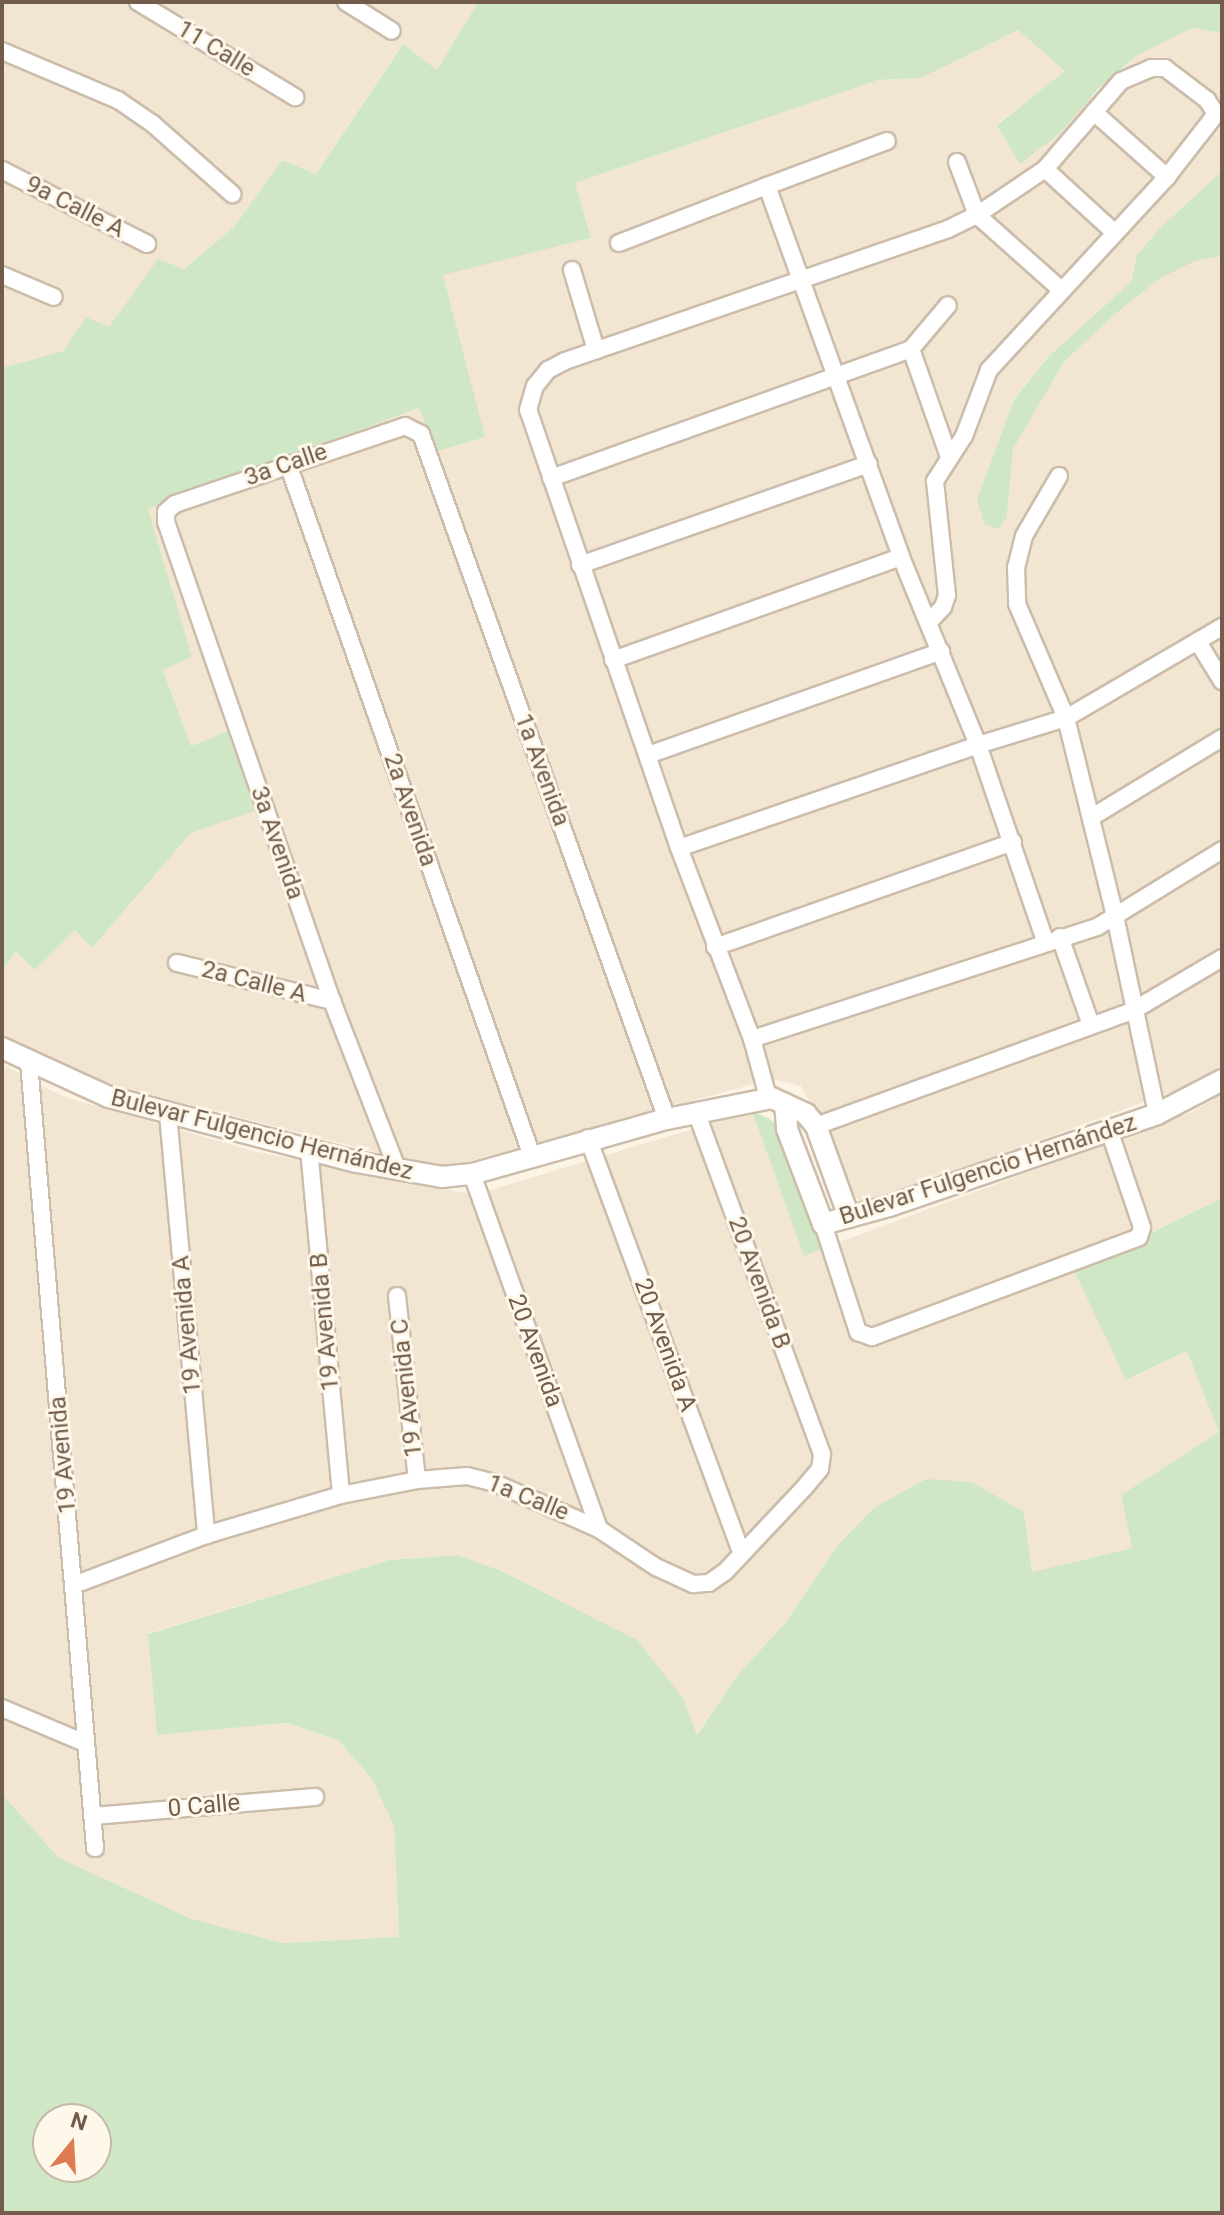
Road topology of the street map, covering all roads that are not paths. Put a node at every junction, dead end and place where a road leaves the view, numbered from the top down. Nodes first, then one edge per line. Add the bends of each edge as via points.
1 (138, 2) edge
2 (346, 2) edge
3 (392, 31) dead end
4 (2, 51) edge
5 (295, 97) dead end
6 (1094, 112) junction
7 (887, 141) dead end
8 (957, 162) dead end
9 (1045, 169) junction
10 (2, 170) edge
11 (1167, 177) junction
12 (767, 186) junction
13 (232, 194) dead end
14 (977, 215) junction
15 (1115, 233) junction
16 (619, 243) dead end
17 (147, 244) dead end
18 (572, 270) dead end
19 (2, 275) edge
20 (800, 278) junction
21 (1060, 289) junction
22 (54, 297) dead end
23 (948, 305) dead end
24 (911, 349) junction
25 (596, 350) junction
26 (837, 377) junction
27 (410, 426) joint
28 (949, 457) junction
29 (288, 464) junction
30 (869, 464) junction
31 (1059, 476) dead end
32 (551, 478) junction
33 (166, 512) joint
34 (901, 557) junction
35 (580, 565) junction
36 (929, 622) junction
37 (1222, 627) edge
38 (1198, 642) junction
39 (941, 651) junction
40 (613, 660) junction
41 (1222, 681) edge
42 (1066, 718) junction
43 (1222, 738) edge
44 (978, 745) junction
45 (648, 755) junction
46 (1092, 817) junction
47 (1013, 842) junction
48 (679, 848) junction
49 (1222, 850) edge
50 (1115, 916) junction
51 (1053, 939) junction
52 (715, 947) junction
53 (1222, 958) edge
54 (177, 963) dead end
55 (332, 1001) junction
56 (1134, 1010) junction
57 (1091, 1025) junction
58 (752, 1039) junction
59 (2, 1048) edge
60 (29, 1062) junction
61 (1222, 1080) edge
62 (776, 1101) junction
63 (696, 1112) junction
64 (168, 1114) junction
65 (1157, 1114) junction
66 (667, 1119) junction
67 (816, 1126) junction
68 (1109, 1130) junction
69 (588, 1138) junction
70 (309, 1149) junction
71 (532, 1156) junction
72 (398, 1171) junction
73 (472, 1174) junction
74 (849, 1217) junction
75 (823, 1224) junction
76 (397, 1296) dead end
77 (822, 1454) joint
78 (417, 1480) junction
79 (341, 1495) junction
80 (599, 1529) junction
81 (206, 1535) junction
82 (741, 1552) junction
83 (74, 1585) junction
84 (2, 1708) edge
85 (85, 1743) junction
86 (315, 1797) dead end
87 (93, 1816) junction
88 (95, 1848) dead end

1 - 5 street, 11 Calle
2 - 3 street
4 - 13 street via 118,100
6 - 9 street
6 - 11 street
6 - 11 street via 1121,81 1158,66 1207,100 1216,114
7 - 12 street
8 - 14 street
9 - 14 street
9 - 15 street
10 - 17 street, 9a Calle A
11 - 15 street
12 - 16 street
12 - 20 street
14 - 20 street
14 - 21 street
15 - 21 street
18 - 25 street
19 - 22 street
20 - 25 street
20 - 26 street
21 - 28 street via 994,361 964,436
23 - 24 street
24 - 26 street
24 - 28 street
25 - 32 street via 548,370 532,393 528,410
26 - 30 street
26 - 32 street
27 - 29 street, 3a Calle
27 - 66 street, 1a Avenida via 421,434
28 - 36 street via 938,472 935,491 947,595
29 - 33 street, 3a Calle via 175,504
29 - 71 street, 2a Avenida
30 - 34 street
30 - 35 street
31 - 42 street via 1024,536 1016,584 1017,604
32 - 35 street
33 - 55 street, 3a Avenida
34 - 36 street
34 - 40 street
35 - 40 street
36 - 39 street
37 - 38 street
38 - 41 street
38 - 42 street
39 - 44 street
39 - 45 street
40 - 45 street
42 - 44 street
42 - 46 street
43 - 46 street
44 - 47 street
44 - 48 street
45 - 48 street
46 - 50 street
47 - 51 street
47 - 52 street
48 - 52 street
49 - 50 street
50 - 51 street via 1097,927
50 - 56 street
51 - 57 street
51 - 58 street
52 - 58 street
53 - 56 street
54 - 55 street, 2a Calle A
55 - 72 street, 3a Avenida
56 - 57 street
56 - 65 street
57 - 67 street
58 - 62 street
59 - 60 street, Bulevar Fulgencio Hernández
60 - 64 street, Bulevar Fulgencio Hernández via 109,1097
60 - 83 street, 19 Avenida
61 - 65 street, Bulevar Fulgencio Hernández
62 - 63 street, Bulevar Fulgencio Hernández
62 - 67 street via 806,1114
62 - 75 street, Bulevar Fulgencio Hernández
63 - 66 street, Bulevar Fulgencio Hernández
63 - 77 street, 20 Avenida B
64 - 70 street, Bulevar Fulgencio Hernández
64 - 81 street, 19 Avenida A
65 - 68 street, Bulevar Fulgencio Hernández
66 - 69 street, Bulevar Fulgencio Hernández
67 - 74 street
68 - 74 street, Bulevar Fulgencio Hernández
68 - 75 street via 1142,1227 1139,1237 872,1337 858,1332
69 - 71 street, Bulevar Fulgencio Hernández
69 - 82 street, 20 Avenida A
70 - 72 street, Bulevar Fulgencio Hernández
70 - 79 street, 19 Avenida B
71 - 73 street, Bulevar Fulgencio Hernández
72 - 73 street, Bulevar Fulgencio Hernández via 442,1177
73 - 80 street, 20 Avenida
74 - 75 street, Bulevar Fulgencio Hernández
76 - 78 street, 19 Avenida C
77 - 82 street, 1a Calle via 820,1469
78 - 79 street, 1a Calle
78 - 80 street, 1a Calle via 481,1478
79 - 81 street, 1a Calle
80 - 82 street, 1a Calle via 656,1567 693,1584 709,1583
81 - 83 street, 1a Calle
83 - 85 street, 19 Avenida
84 - 85 street
85 - 87 street, 19 Avenida
86 - 87 street, 0 Calle
87 - 88 street, 19 Avenida

